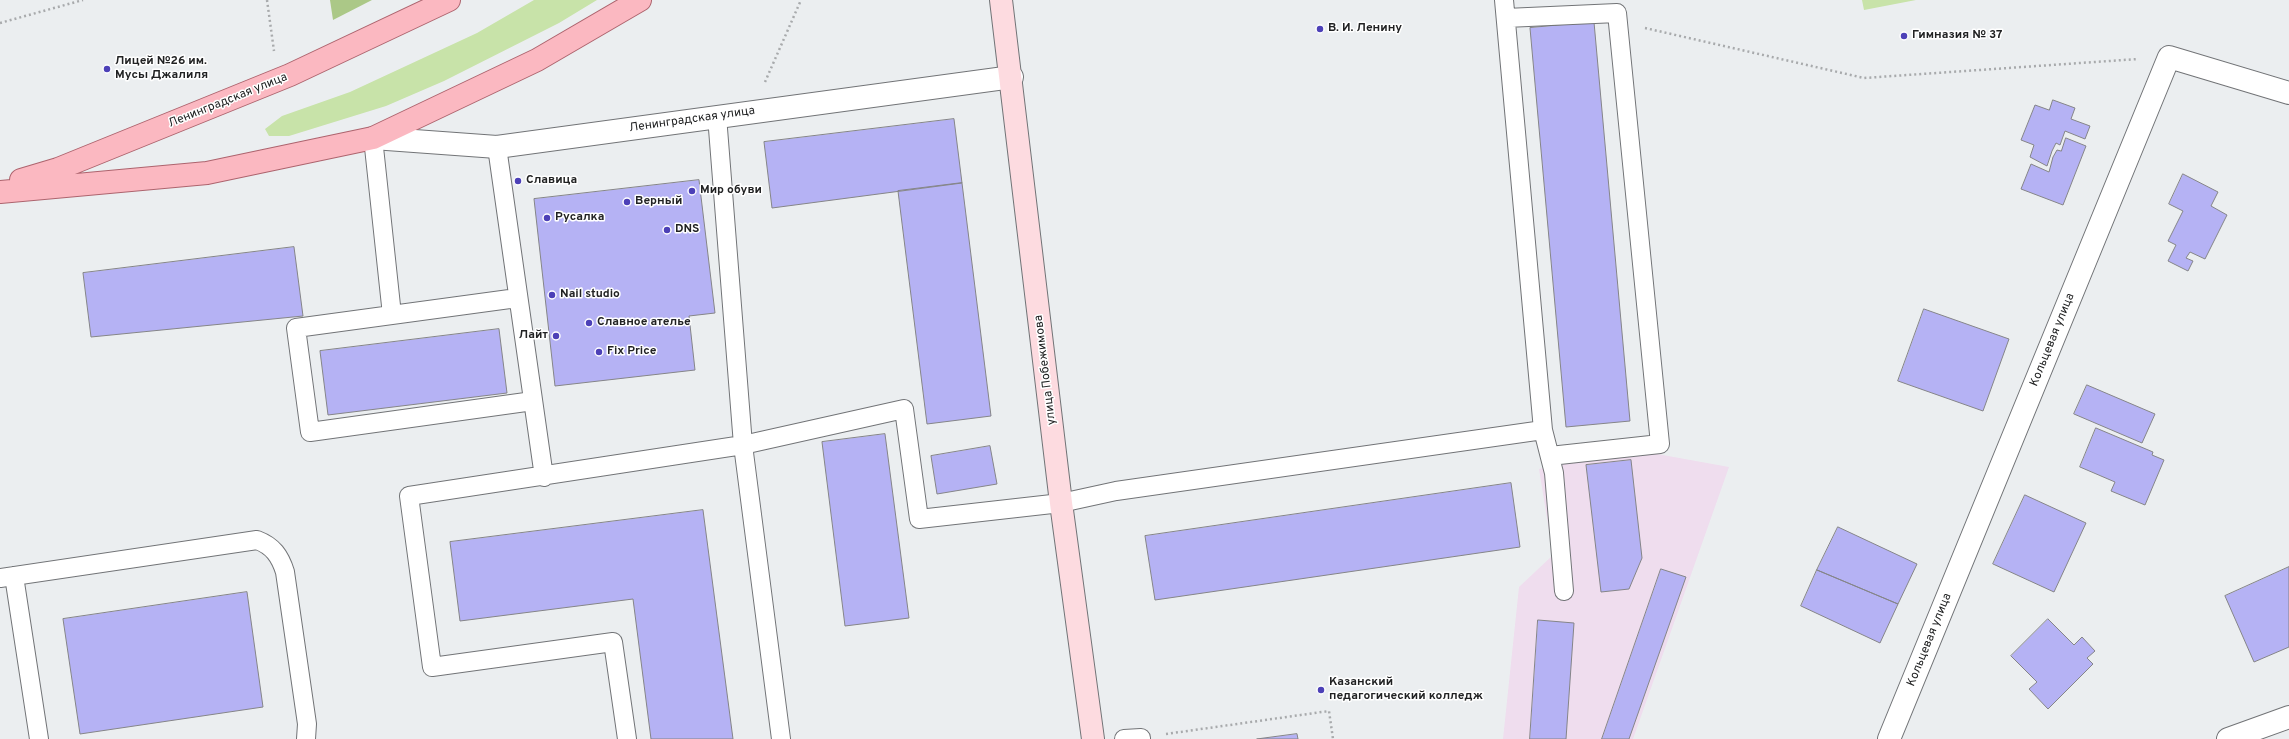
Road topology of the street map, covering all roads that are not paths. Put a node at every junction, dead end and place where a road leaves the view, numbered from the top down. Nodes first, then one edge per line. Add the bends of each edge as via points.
1 (449, 0) edge
2 (640, 0) edge
3 (1001, 0) edge
4 (1504, 0) edge
5 (1506, 18) junction
6 (1012, 78) junction
7 (2289, 93) edge
8 (717, 116) junction
9 (372, 138) junction
10 (497, 147) junction
11 (0, 186) edge
12 (0, 192) edge
13 (517, 298) junction
14 (392, 315) junction
15 (533, 401) junction
16 (1544, 430) junction
17 (743, 444) junction
18 (1550, 456) junction
19 (544, 477) junction
20 (1061, 503) junction
21 (7, 577) edge
22 (1564, 591) dead end
23 (2289, 717) edge
24 (38, 739) edge
25 (306, 739) edge
26 (627, 739) edge
27 (781, 739) edge
28 (1093, 739) edge
29 (1889, 739) edge
30 (2228, 739) edge

1 - 11 main road, Ленинградская улица via 247,93 58,169
2 - 9 main road, Ленинградская улица via 537,60
3 - 6 street, улица Побежимова
4 - 5 lane
5 - 16 lane
5 - 18 lane via 1617,13 1618,22 1660,444
6 - 8 street, Ленинградская улица
6 - 20 street, улица Побежимова
7 - 29 street, Кольцевая улица via 2169,57
8 - 10 street, Ленинградская улица
8 - 17 lane
9 - 10 street, Ленинградская улица
9 - 12 main road, Ленинградская улица via 207,173
9 - 14 lane
10 - 13 lane
13 - 14 lane
13 - 15 lane
14 - 15 lane via 296,328 310,432
15 - 19 lane
16 - 18 lane
16 - 20 lane via 1116,491
17 - 19 lane
17 - 20 lane via 904,409 919,519
17 - 27 lane
18 - 22 lane via 1554,473
19 - 26 lane via 409,496 432,667 613,642
20 - 28 street, улица Побежимова
21 - 24 lane
21 - 25 lane via 257,540 270,547 282,561 285,572 307,724
23 - 30 street

